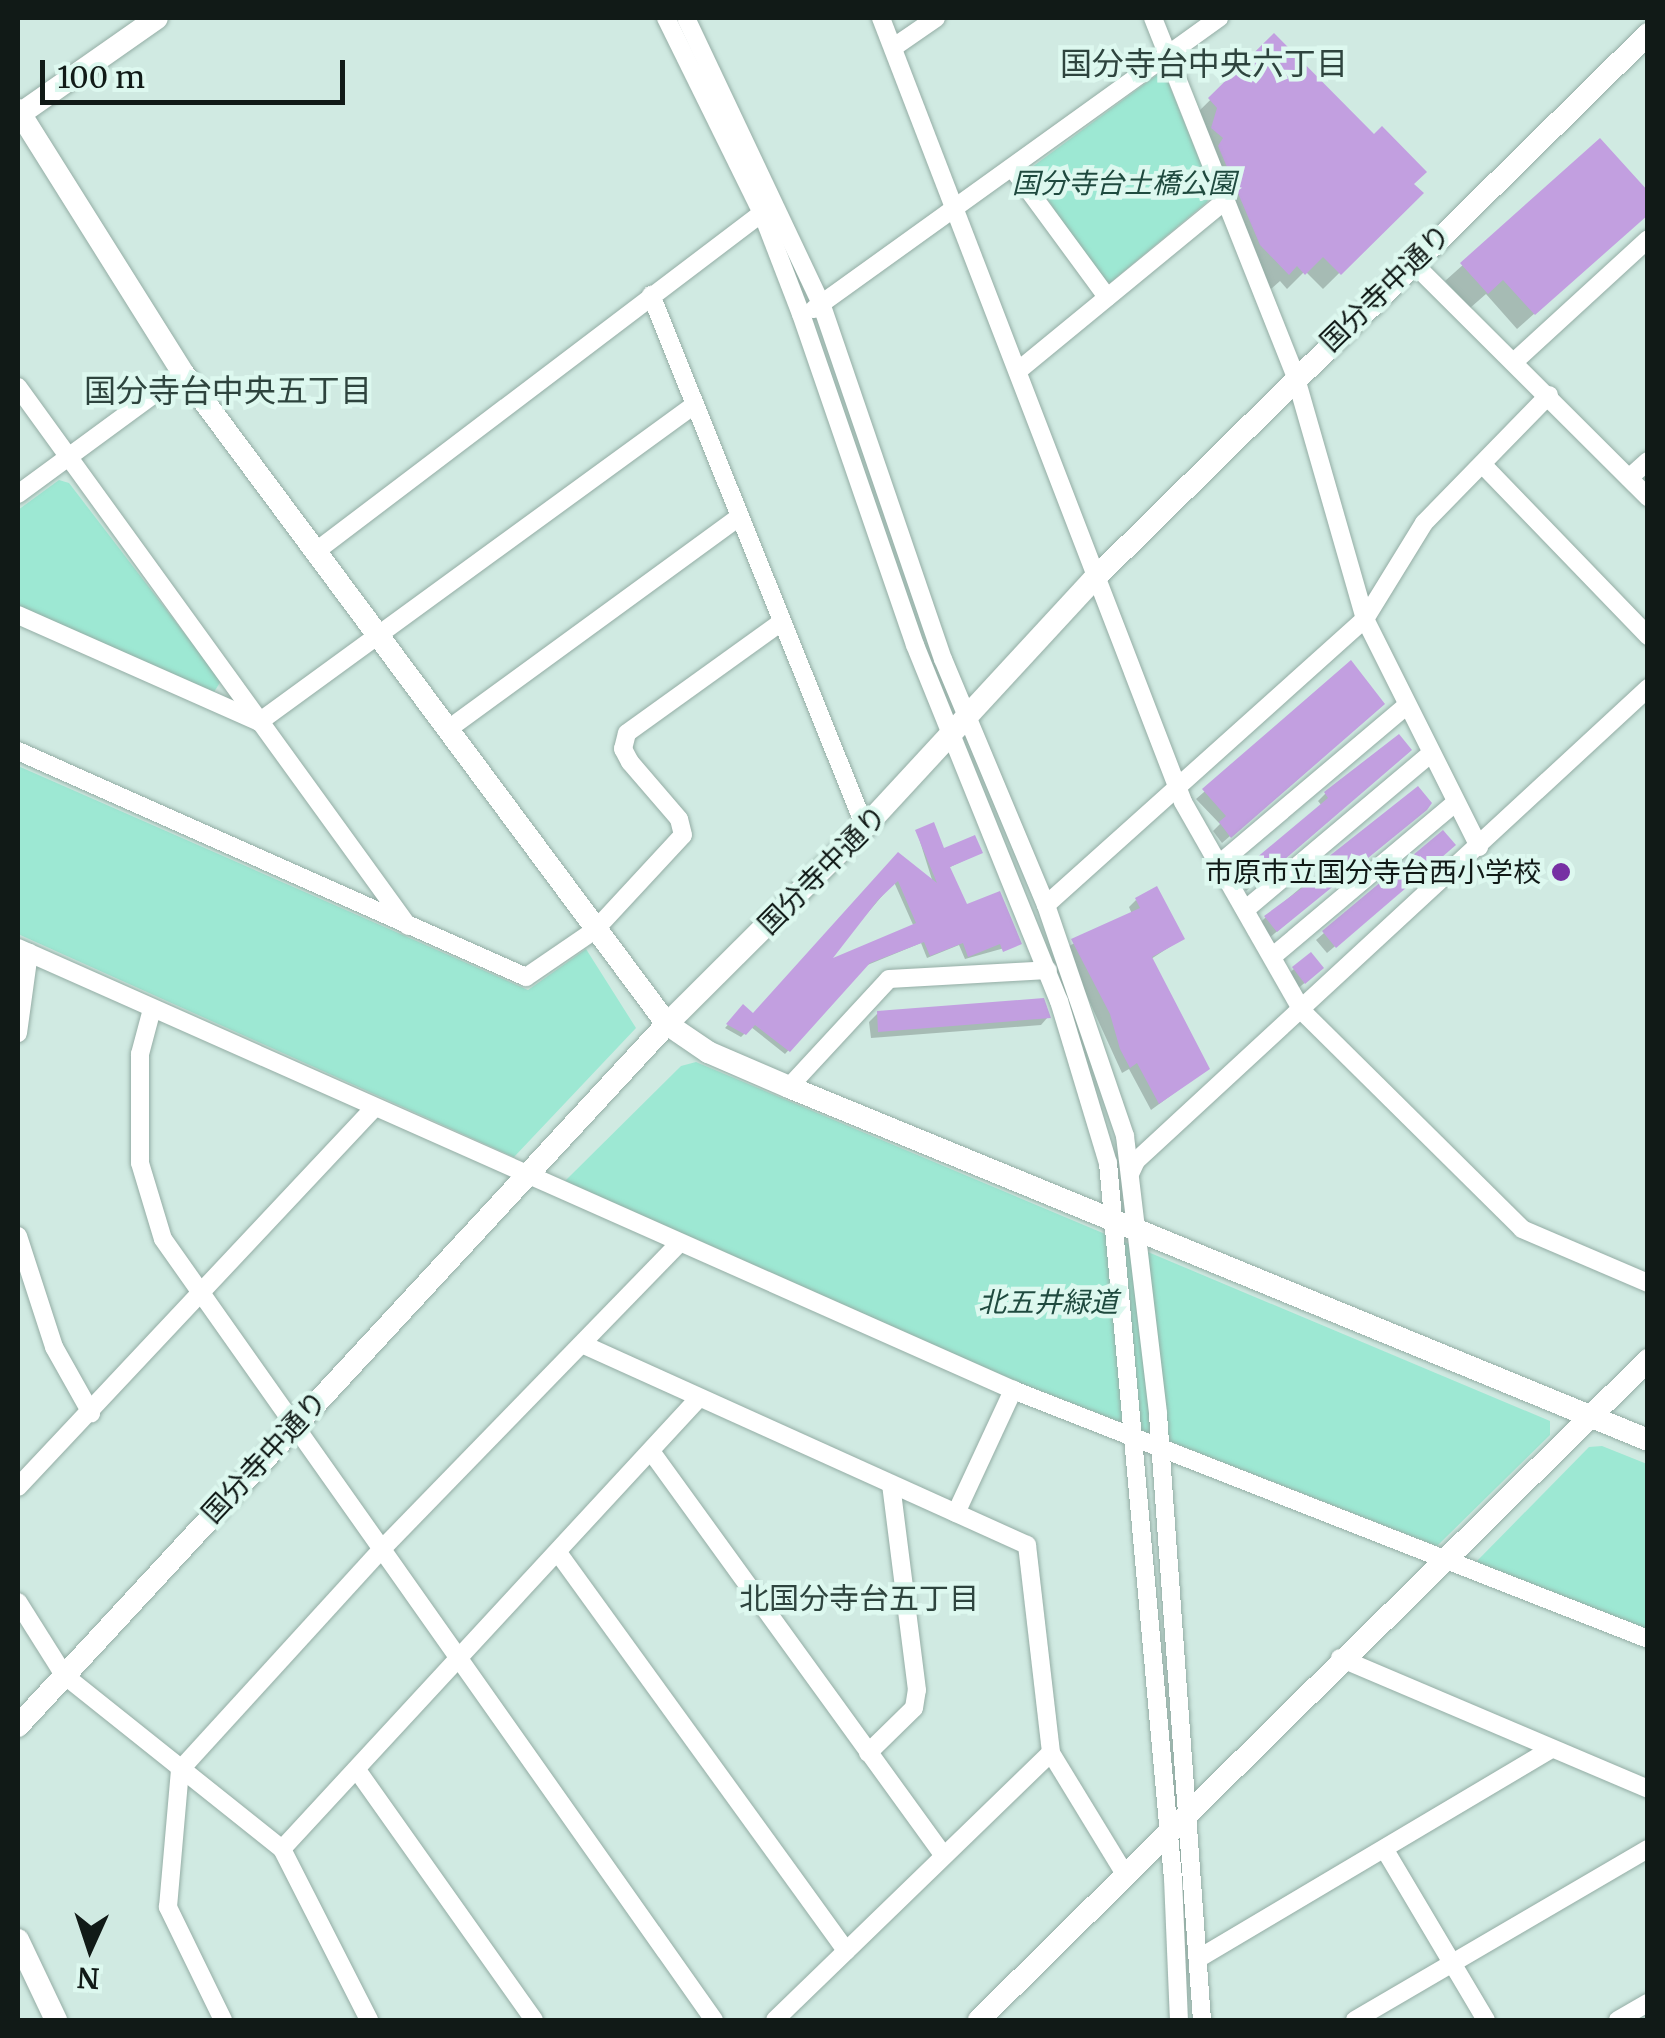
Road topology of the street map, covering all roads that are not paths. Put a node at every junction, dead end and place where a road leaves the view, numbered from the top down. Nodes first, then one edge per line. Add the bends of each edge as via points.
1 (666, 18) edge
2 (686, 18) edge
3 (881, 18) edge
4 (936, 18) edge
5 (1153, 18) edge
6 (1219, 18) edge
7 (143, 22) edge
8 (1648, 34) edge
9 (894, 47) junction
10 (1171, 57) junction
11 (18, 113) edge
12 (1014, 169) junction
13 (1226, 200) junction
14 (762, 213) junction
15 (956, 213) junction
16 (1648, 239) edge
17 (1413, 263) junction
18 (651, 295) junction
19 (1107, 297) junction
20 (822, 306) junction
21 (801, 314) junction
22 (1515, 361) junction
23 (1019, 370) junction
24 (183, 373) junction
25 (1295, 375) junction
26 (18, 387) edge
27 (1550, 395) junction
28 (694, 405) junction
29 (67, 457) junction
30 (1648, 461) edge
31 (1483, 464) junction
32 (1629, 478) junction
33 (18, 494) edge
34 (1648, 497) edge
35 (739, 516) junction
36 (314, 552) junction
37 (1094, 579) junction
38 (18, 615) edge
39 (1365, 620) junction
40 (780, 623) junction
41 (1648, 636) edge
42 (378, 641) junction
43 (1648, 688) edge
44 (1633, 702) junction
45 (1406, 706) junction
46 (1648, 715) edge
47 (967, 716) junction
48 (259, 722) junction
49 (447, 730) junction
50 (951, 735) junction
51 (18, 750) edge
52 (1430, 754) junction
53 (1178, 784) junction
54 (1455, 803) junction
55 (865, 827) junction
56 (1479, 847) junction
57 (1218, 864) junction
58 (1046, 905) junction
59 (1245, 910) junction
60 (408, 927) junction
61 (594, 930) junction
62 (23, 950) edge
63 (1272, 957) junction
64 (1048, 970) junction
65 (152, 1009) junction
66 (1303, 1012) junction
67 (668, 1024) junction
68 (18, 1033) edge
69 (790, 1086) junction
70 (374, 1108) junction
71 (530, 1174) junction
72 (1130, 1175) junction
73 (1113, 1219) junction
74 (1137, 1229) junction
75 (18, 1236) edge
76 (680, 1243) junction
77 (1648, 1283) edge
78 (199, 1292) junction
79 (584, 1345) junction
80 (1648, 1360) edge
81 (1012, 1390) junction
82 (698, 1399) junction
83 (91, 1413) junction
84 (1594, 1417) junction
85 (291, 1427) junction
86 (1134, 1439) junction
87 (1648, 1440) edge
88 (1160, 1448) junction
89 (653, 1454) junction
90 (891, 1485) junction
91 (18, 1488) edge
92 (956, 1513) junction
93 (379, 1552) junction
94 (560, 1554) junction
95 (1451, 1560) junction
96 (18, 1602) edge
97 (1648, 1638) edge
98 (1340, 1658) junction
99 (459, 1663) junction
100 (64, 1674) junction
101 (18, 1726) edge
102 (1548, 1751) junction
103 (868, 1753) junction
104 (1050, 1753) junction
105 (180, 1770) junction
106 (358, 1770) junction
107 (1648, 1789) edge
108 (1191, 1813) junction
109 (1169, 1837) junction
110 (1648, 1848) edge
111 (282, 1849) junction
112 (1385, 1850) junction
113 (942, 1855) junction
114 (1126, 1876) junction
115 (18, 1940) edge
116 (846, 1951) junction
117 (1200, 1957) junction
118 (1452, 1963) junction
119 (1648, 2003) edge
120 (56, 2020) edge
121 (223, 2020) edge
122 (369, 2020) edge
123 (534, 2020) edge
124 (714, 2020) edge
125 (775, 2020) edge
126 (979, 2020) edge
127 (1179, 2020) edge
128 (1202, 2020) edge
129 (1355, 2020) edge
130 (1486, 2020) edge
131 (1618, 2020) edge

1 - 14 street
2 - 20 street
3 - 9 street
4 - 9 street
5 - 10 street
6 - 10 street
7 - 11 street
8 - 17 street, 国分寺中通り
9 - 15 street
10 - 12 street
10 - 13 street
11 - 24 street
12 - 15 street
12 - 19 street
13 - 19 street
13 - 25 street
14 - 18 street
14 - 21 street
15 - 20 street
15 - 23 street
16 - 22 street
17 - 22 street
17 - 25 street, 国分寺中通り
18 - 28 street
18 - 36 street
19 - 23 street
20 - 21 street
20 - 47 street
21 - 50 street
22 - 27 street
23 - 37 street
24 - 29 street
24 - 36 street
25 - 37 street, 国分寺中通り
25 - 39 street
26 - 29 street
27 - 31 street
27 - 32 street
28 - 35 street
28 - 42 street
29 - 33 street
29 - 48 street
30 - 32 street
31 - 39 street via 1424,523
31 - 41 street
32 - 34 street
35 - 40 street
35 - 49 street
36 - 42 street
37 - 47 street, 国分寺中通り
37 - 53 street
38 - 48 street
39 - 45 street
39 - 53 street
40 - 55 street
40 - 61 street via 627,733 623,749 630,762 679,819 683,835
42 - 48 street
42 - 49 street
43 - 44 street
44 - 46 street
44 - 56 street
45 - 52 street
45 - 57 street
47 - 50 street, 国分寺中通り
47 - 58 street
48 - 60 street
49 - 61 street
50 - 55 street, 国分寺中通り
50 - 64 street
51 - 60 street
52 - 54 street
52 - 59 street
53 - 57 street
53 - 58 street
54 - 56 street
54 - 63 street
55 - 67 street, 国分寺中通り
56 - 66 street
57 - 59 street
58 - 72 street via 1125,1136
59 - 63 street
60 - 61 street via 526,977
61 - 67 street
62 - 65 street
62 - 68 street
63 - 66 street
64 - 69 street via 889,979
64 - 73 street via 1103,1145
65 - 70 street
65 - 78 street via 140,1054 140,1163 163,1239
66 - 72 street via 1136,1161
66 - 77 street via 1522,1228
67 - 69 street via 708,1052
67 - 71 street, 国分寺中通り
69 - 73 street
70 - 71 street
70 - 78 street
71 - 76 street
71 - 85 street, 国分寺中通り
72 - 74 street
73 - 74 street
73 - 86 street
74 - 84 street
74 - 88 street
75 - 83 street via 54,1347
76 - 79 street
76 - 81 street
78 - 83 street
78 - 85 street
79 - 82 street
79 - 93 street
80 - 84 street
81 - 86 street
81 - 92 street
82 - 89 street
82 - 90 street
83 - 91 street
84 - 87 street
84 - 95 street
85 - 93 street
85 - 100 street, 国分寺中通り
86 - 88 street
86 - 109 street
88 - 95 street
88 - 108 street
89 - 94 street
89 - 103 street
90 - 92 street
90 - 103 street via 917,1690 914,1708
92 - 104 street via 1027,1545
93 - 99 street
93 - 105 street
94 - 99 street
94 - 116 street
95 - 97 street
95 - 98 street
96 - 100 street
98 - 102 street
98 - 108 street
99 - 106 street
99 - 124 street
100 - 101 street, 国分寺中通り
100 - 105 street
102 - 107 street
102 - 112 street
103 - 113 street
104 - 113 street
104 - 114 street
105 - 111 street
105 - 121 street via 168,1907
106 - 111 street
106 - 123 street
108 - 109 street
108 - 117 street
109 - 114 street
109 - 127 street
110 - 118 street
111 - 122 street
112 - 117 street
112 - 118 street
113 - 116 street
114 - 126 street
115 - 120 street
116 - 125 street
117 - 128 street
118 - 129 street
118 - 130 street
119 - 131 street

